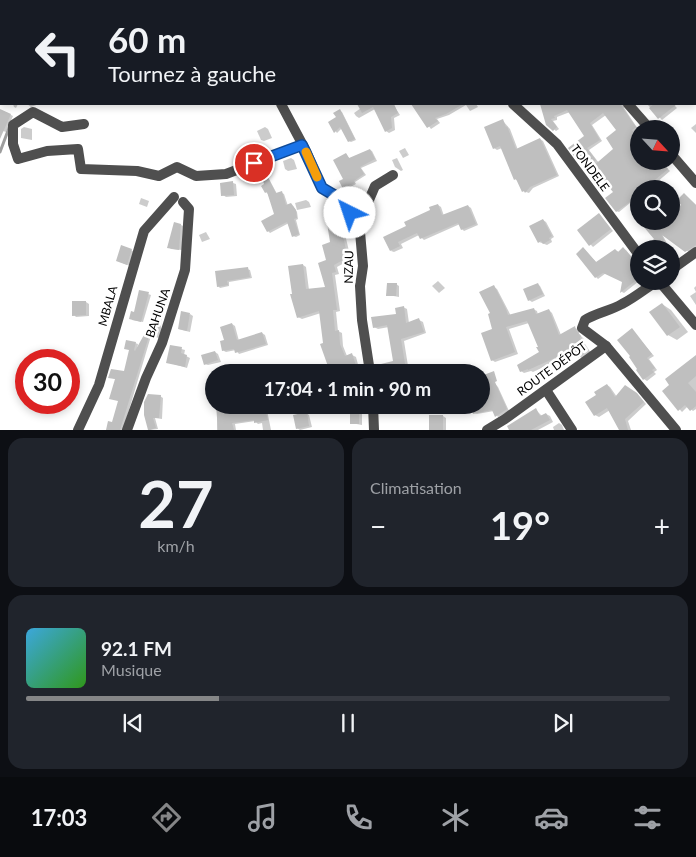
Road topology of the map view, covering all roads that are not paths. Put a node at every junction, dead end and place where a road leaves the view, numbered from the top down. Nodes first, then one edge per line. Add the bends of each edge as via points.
1 (282, 105) edge
2 (514, 105) edge
3 (629, 105) edge
4 (642, 120) edge
5 (84, 124) dead end
6 (302, 145) junction
7 (680, 164) edge
8 (394, 175) dead end
9 (696, 183) edge
10 (179, 200) joint
11 (361, 228) junction
12 (630, 243) edge
13 (696, 252) edge
14 (680, 264) edge
15 (644, 290) edge
16 (666, 290) edge
17 (696, 325) edge
18 (606, 346) junction
19 (369, 364) edge
20 (546, 390) junction
21 (373, 414) edge
22 (78, 430) edge
23 (127, 430) edge
24 (374, 430) edge
25 (487, 430) edge
26 (572, 430) edge
27 (676, 430) edge

1 - 6 street
2 - 12 street, TONDELE via 556,144
3 - 4 street
5 - 6 street via 62,127 33,112 13,125 13,144 18,159 78,149 81,169 137,171 159,176 178,167 196,176 226,174
6 - 11 street via 322,188 339,198
7 - 9 street
8 - 11 street, NZAU via 374,186
10 - 22 street, MBALA via 144,231 99,385
10 - 23 street, BAHUNA via 189,209 186,270 162,343
11 - 19 street, NZAU via 363,266 360,286
13 - 14 street
15 - 18 street, ROUTE DÉPÔT via 622,304 585,320 582,328
16 - 17 street
18 - 20 street, ROUTE DÉPÔT
18 - 27 street
20 - 25 street, ROUTE DÉPÔT
20 - 26 street
21 - 24 street

